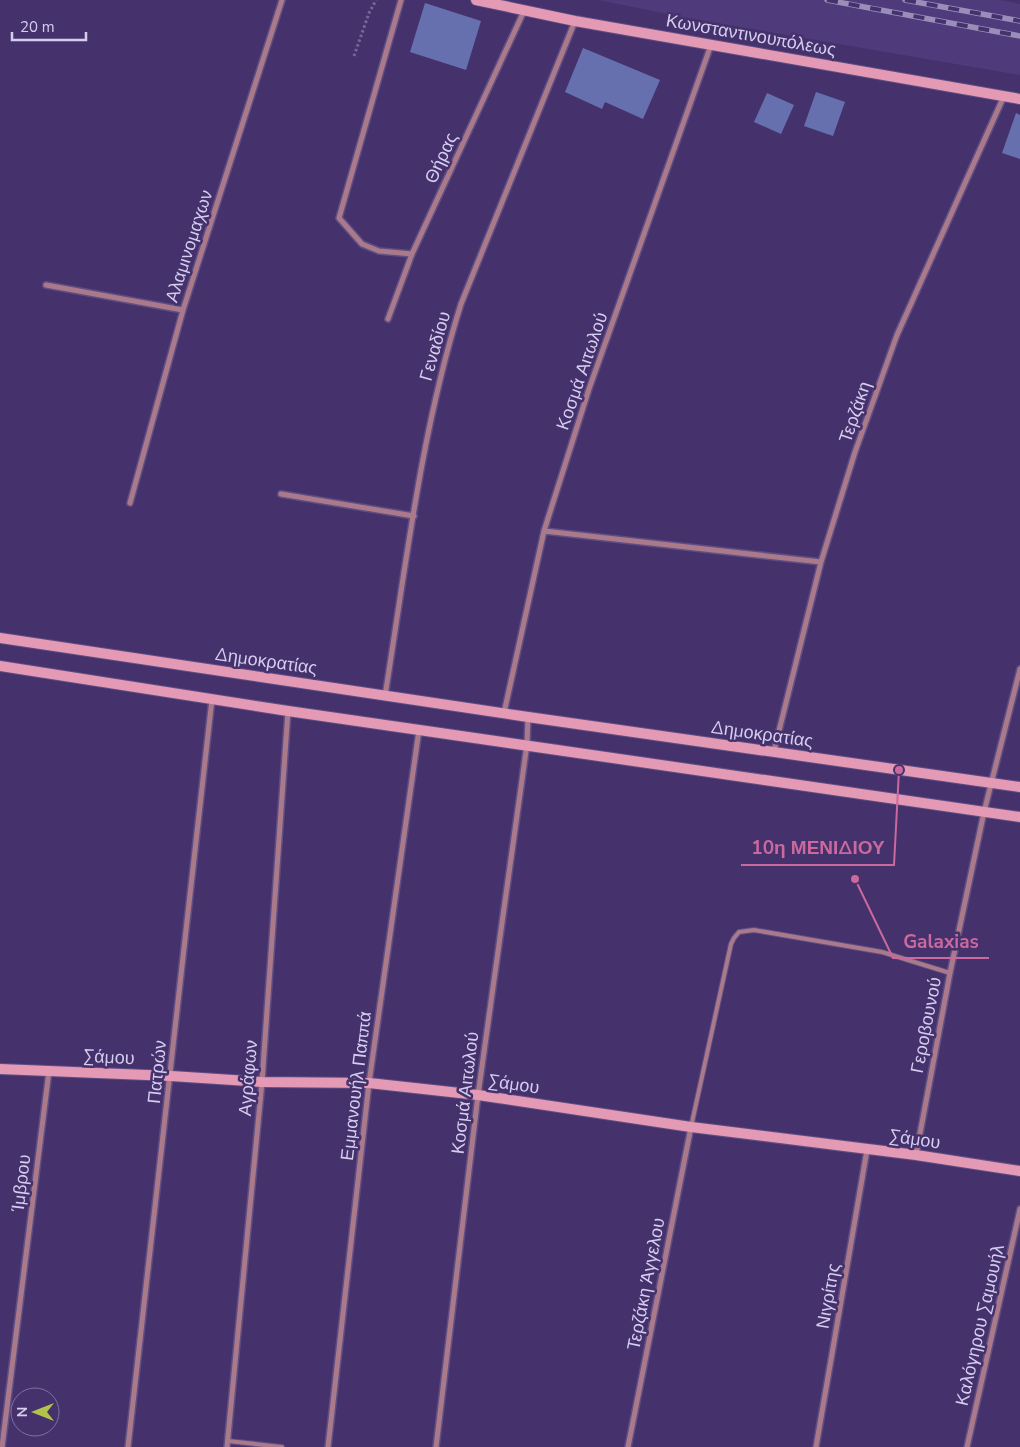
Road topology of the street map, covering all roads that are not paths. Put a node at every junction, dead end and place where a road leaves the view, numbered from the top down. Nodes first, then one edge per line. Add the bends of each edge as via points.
1 (282, 0) edge
2 (401, 0) edge
3 (476, 0) edge
4 (524, 11) junction
5 (575, 21) junction
6 (711, 45) junction
7 (1004, 96) junction
8 (1020, 99) edge
9 (412, 254) junction
10 (46, 286) dead end
11 (183, 310) junction
12 (388, 319) dead end
13 (281, 494) dead end
14 (130, 503) dead end
15 (414, 516) junction
16 (544, 531) junction
17 (821, 562) junction
18 (0, 638) edge
19 (0, 666) edge
20 (1020, 669) edge
21 (385, 696) junction
22 (212, 699) junction
23 (288, 711) junction
24 (504, 714) junction
25 (528, 717) junction
26 (419, 730) junction
27 (527, 744) junction
28 (774, 752) junction
29 (991, 783) junction
30 (1020, 786) edge
31 (984, 812) junction
32 (1020, 817) edge
33 (950, 973) junction
34 (0, 1069) edge
35 (49, 1071) junction
36 (171, 1076) junction
37 (262, 1082) junction
38 (369, 1083) junction
39 (478, 1095) junction
40 (691, 1127) junction
41 (867, 1150) junction
42 (916, 1155) junction
43 (1020, 1171) edge
44 (1020, 1209) edge
45 (228, 1444) edge
46 (2, 1447) edge
47 (128, 1447) edge
48 (282, 1447) edge
49 (328, 1447) edge
50 (436, 1447) edge
51 (628, 1447) edge
52 (816, 1447) edge
53 (967, 1447) edge

1 - 11 street, Αλαμινομαχων
2 - 9 street via 339,218 362,244 379,251
3 - 4 main road, Κωνσταντινουπόλεως
4 - 5 main road, Κωνσταντινουπόλεως
4 - 9 street, Θήρας
5 - 6 main road, Κωνσταντινουπόλεως
5 - 15 street, Γεναδίου via 461,304 434,405
6 - 7 main road, Κωνσταντινουπόλεως
6 - 16 street, Κοσμά Αιτωλού via 589,389
7 - 8 main road, Κωνσταντινουπόλεως
7 - 17 street, Τερζάκη via 897,335 855,452
9 - 12 street, Θήρας
10 - 11 street
11 - 14 street, Αλαμινομαχων
13 - 15 street
15 - 21 street, Γεναδίου
16 - 17 street
16 - 24 street, Κοσμά Αιτωλού
17 - 28 street, Τερζάκη
18 - 21 main road, Δημοκρατίας
19 - 22 main road
20 - 29 street
21 - 24 main road, Δημοκρατίας
22 - 23 main road
22 - 36 street, Πατρών
23 - 26 main road
23 - 37 street, Αγράφων
24 - 25 main road, Δημοκρατίας
25 - 27 street
25 - 28 main road, Δημοκρατίας
26 - 27 main road
26 - 38 street, Εμμανουήλ Παππά
27 - 31 main road
27 - 39 street, Κοσμά Αιτωλού
28 - 29 main road, Δημοκρατίας
29 - 30 main road, Δημοκρατίας
29 - 31 street
31 - 32 main road
31 - 33 street, Γεροβουνού
33 - 40 lane via 882,952 754,930 740,932 731,944
33 - 42 street, Γεροβουνού
34 - 35 main road, Σάμου
35 - 36 main road, Σάμου
35 - 46 street, Ίμβρου
36 - 37 main road, Σάμου
36 - 47 street, Πατρών
37 - 38 main road, Σάμου
37 - 45 street, Αγράφων
38 - 39 main road, Σάμου
38 - 49 street, Εμμανουήλ Παππά
39 - 40 main road, Σάμου
39 - 50 street, Κοσμά Αιτωλού
40 - 41 main road, Σάμου
40 - 51 street, Τερζάκη Άγγελου
41 - 42 main road, Σάμου
41 - 52 street, Νιγρίτης
42 - 43 main road, Σάμου
44 - 53 street, Καλόγηρου Σαμουήλ
45 - 48 lane

